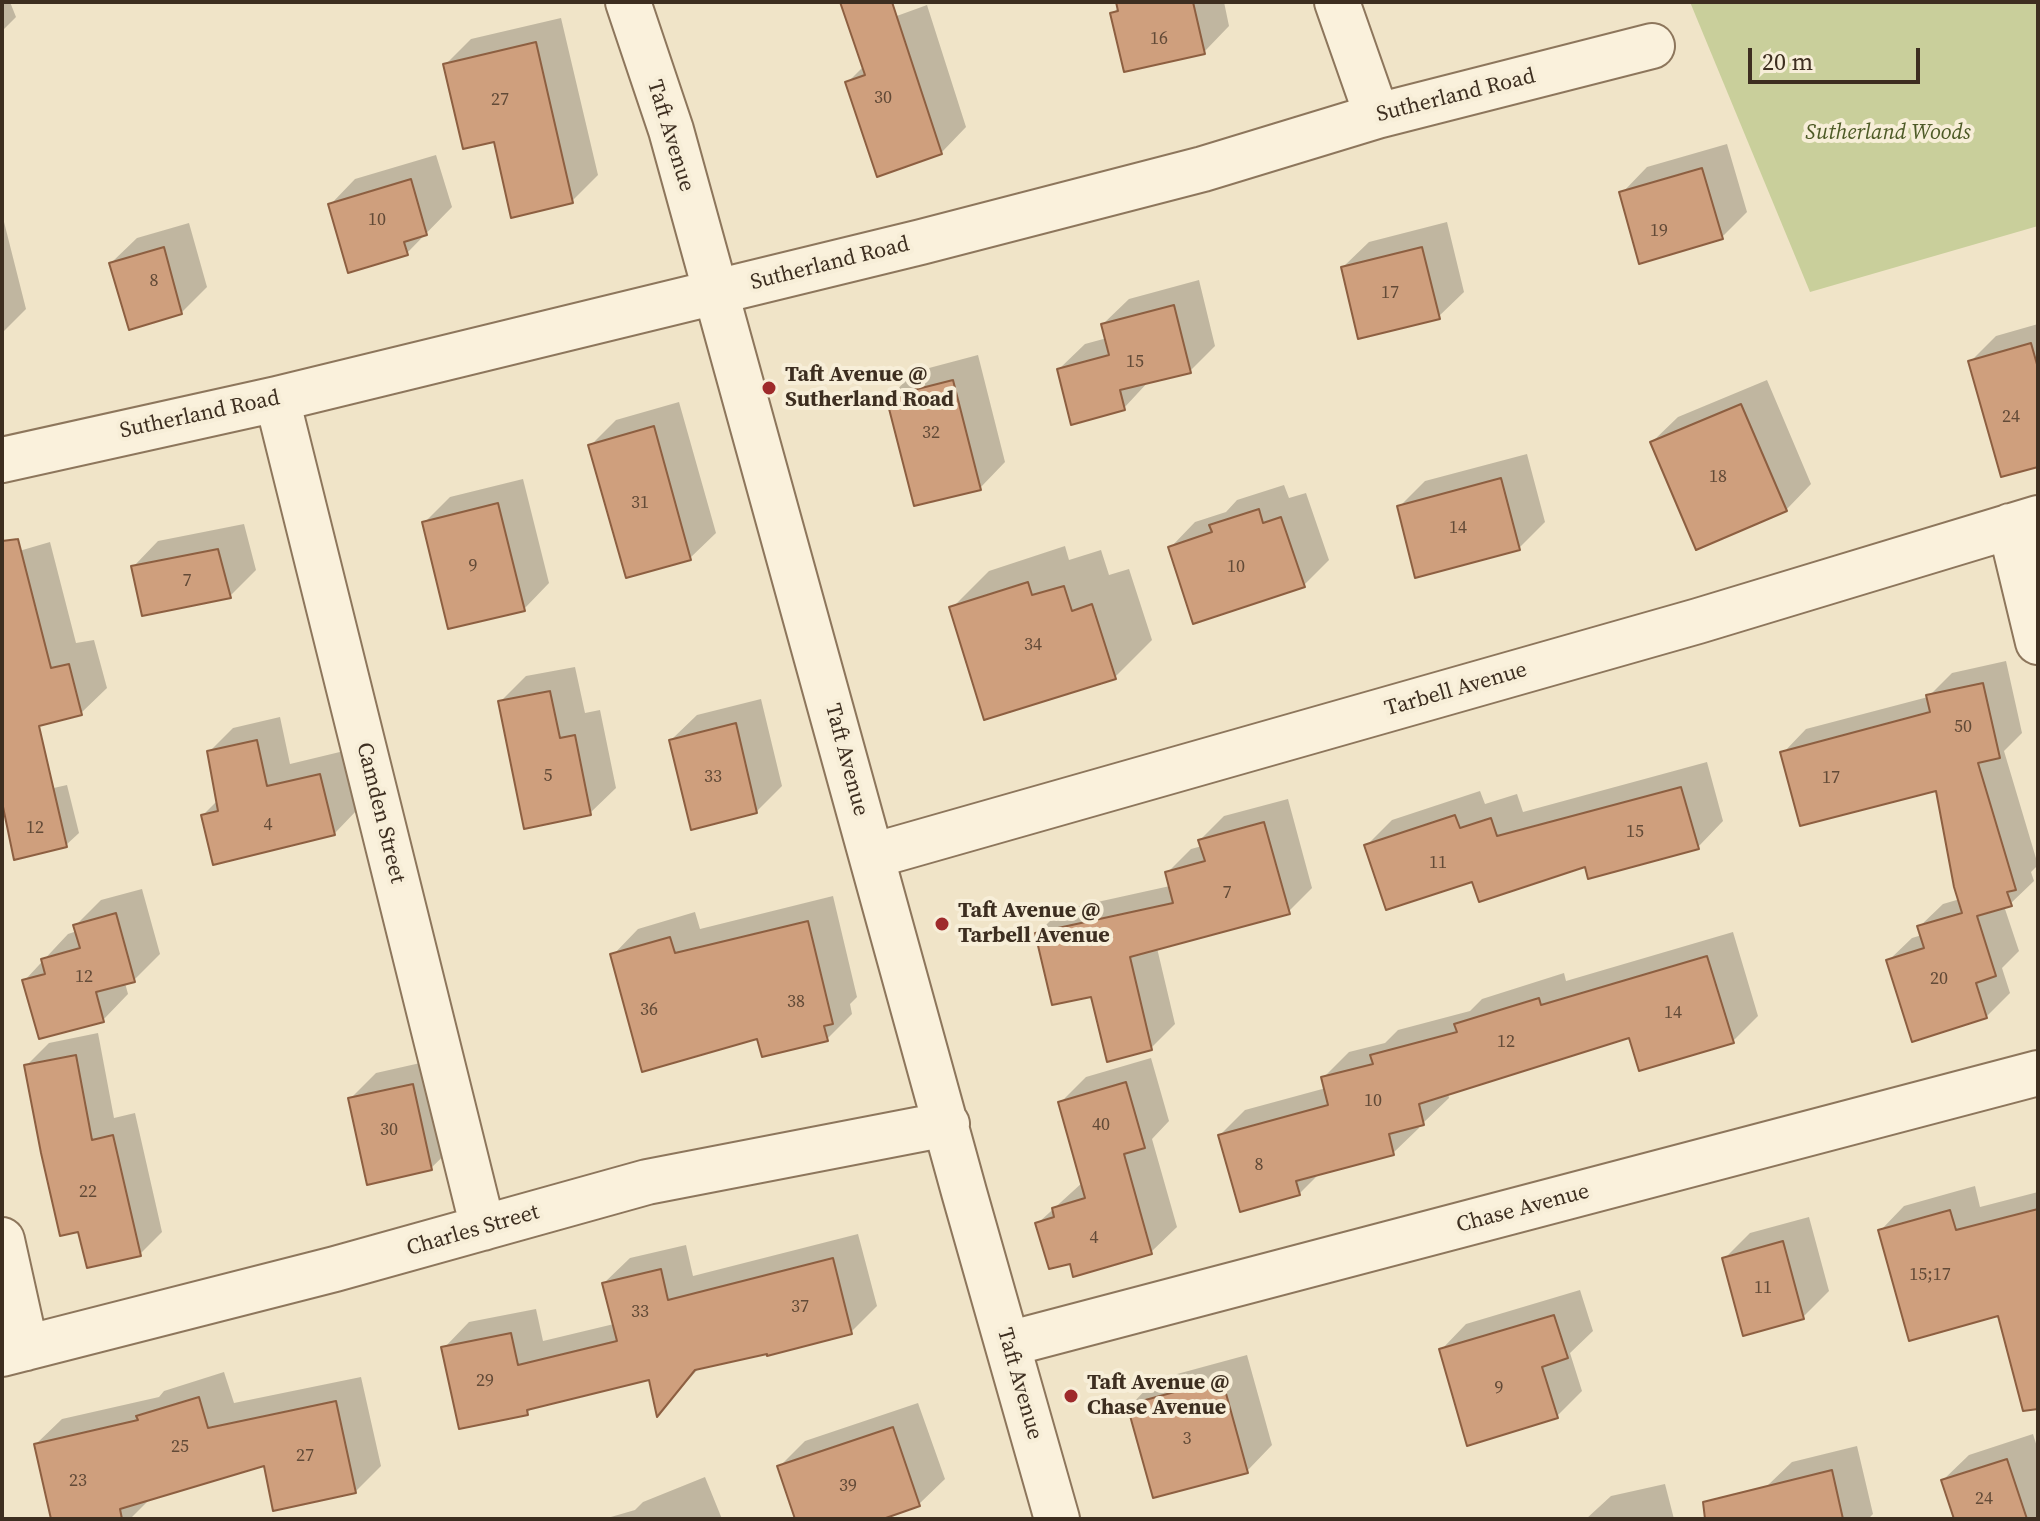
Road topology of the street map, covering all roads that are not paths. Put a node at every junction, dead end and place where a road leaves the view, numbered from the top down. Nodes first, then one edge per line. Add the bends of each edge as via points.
1 (628, 2) edge
2 (1337, 2) edge
3 (1652, 46) dead end
4 (1377, 116) junction
5 (715, 293) junction
6 (277, 399) junction
7 (2, 460) edge
8 (2024, 522) edge
9 (2038, 642) edge
10 (872, 856) junction
11 (2038, 1073) edge
12 (947, 1124) junction
13 (483, 1228) junction
14 (2, 1240) edge
15 (1008, 1344) junction
16 (14, 1351) edge
17 (1057, 1519) edge

1 - 5 street, Taft Avenue via 671,130
2 - 4 street
3 - 4 street, Sutherland Road
4 - 5 street, Sutherland Road via 1188,173
5 - 6 street, Sutherland Road
5 - 10 street, Taft Avenue
6 - 7 street, Sutherland Road
6 - 13 street, Camden Street
8 - 9 street
8 - 10 street, Tarbell Avenue via 1668,630
10 - 12 street, Taft Avenue
11 - 15 street, Chase Avenue
12 - 13 street, Charles Street via 647,1182
12 - 15 street, Taft Avenue
13 - 16 street, Charles Street
14 - 16 street
15 - 17 street, Taft Avenue

